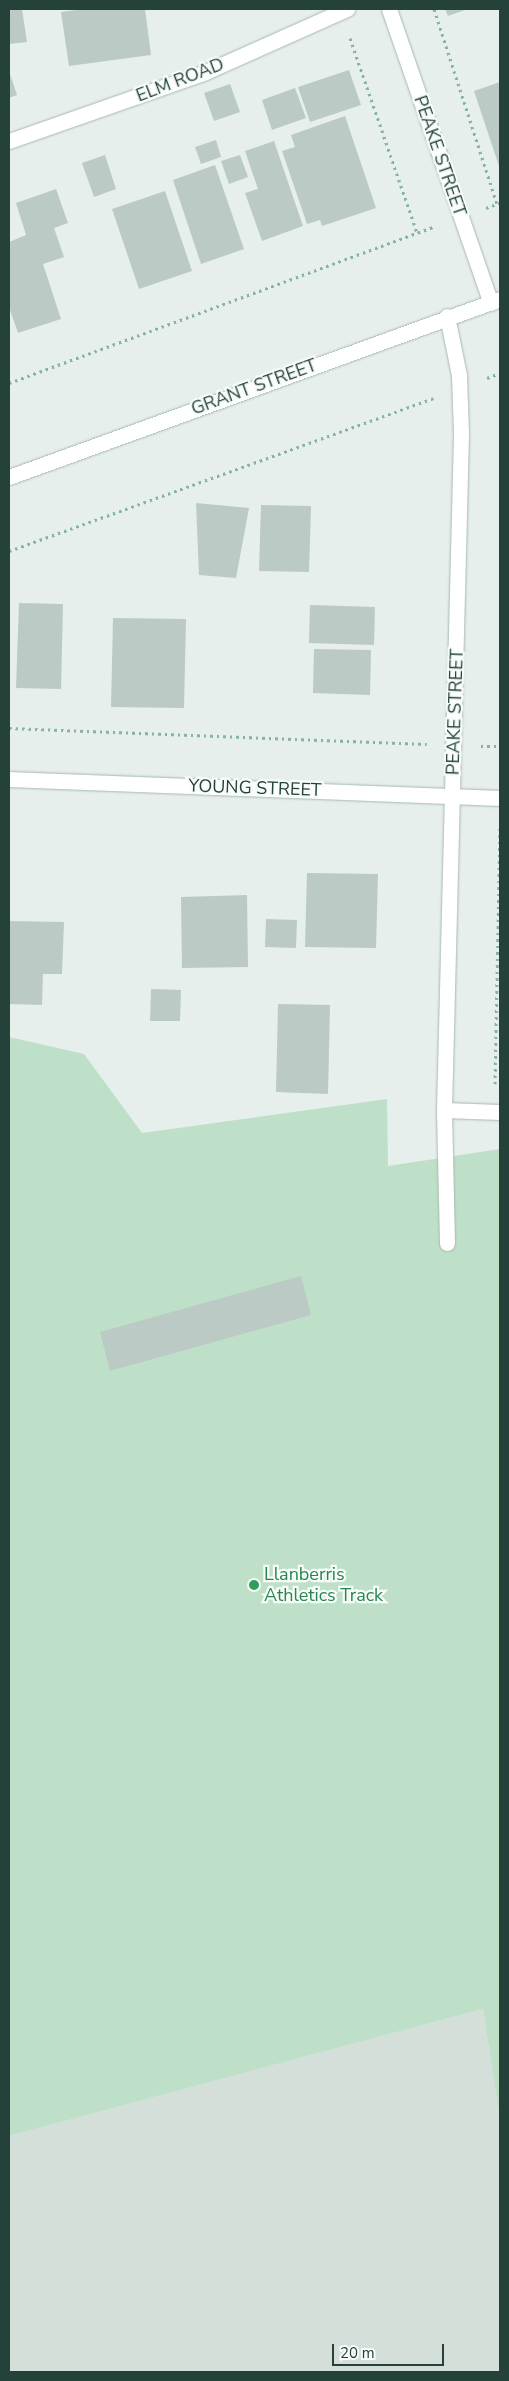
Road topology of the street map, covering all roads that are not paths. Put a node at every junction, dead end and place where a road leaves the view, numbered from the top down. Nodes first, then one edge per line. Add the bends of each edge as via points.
1 (389, 9) edge
2 (344, 10) edge
3 (9, 142) edge
4 (496, 301) edge
5 (447, 316) junction
6 (9, 476) edge
7 (9, 779) edge
8 (452, 795) junction
9 (500, 798) edge
10 (444, 1110) junction
11 (498, 1112) edge
12 (447, 1243) dead end

1 - 4 street, PEAKE STREET
2 - 3 street, ELM ROAD via 202,73
4 - 5 street, GRANT STREET
5 - 6 street, GRANT STREET
5 - 8 street, PEAKE STREET via 460,388
7 - 8 street, YOUNG STREET
8 - 9 street, YOUNG STREET
8 - 10 street, PEAKE STREET
10 - 11 street
10 - 12 street, PEAKE STREET

